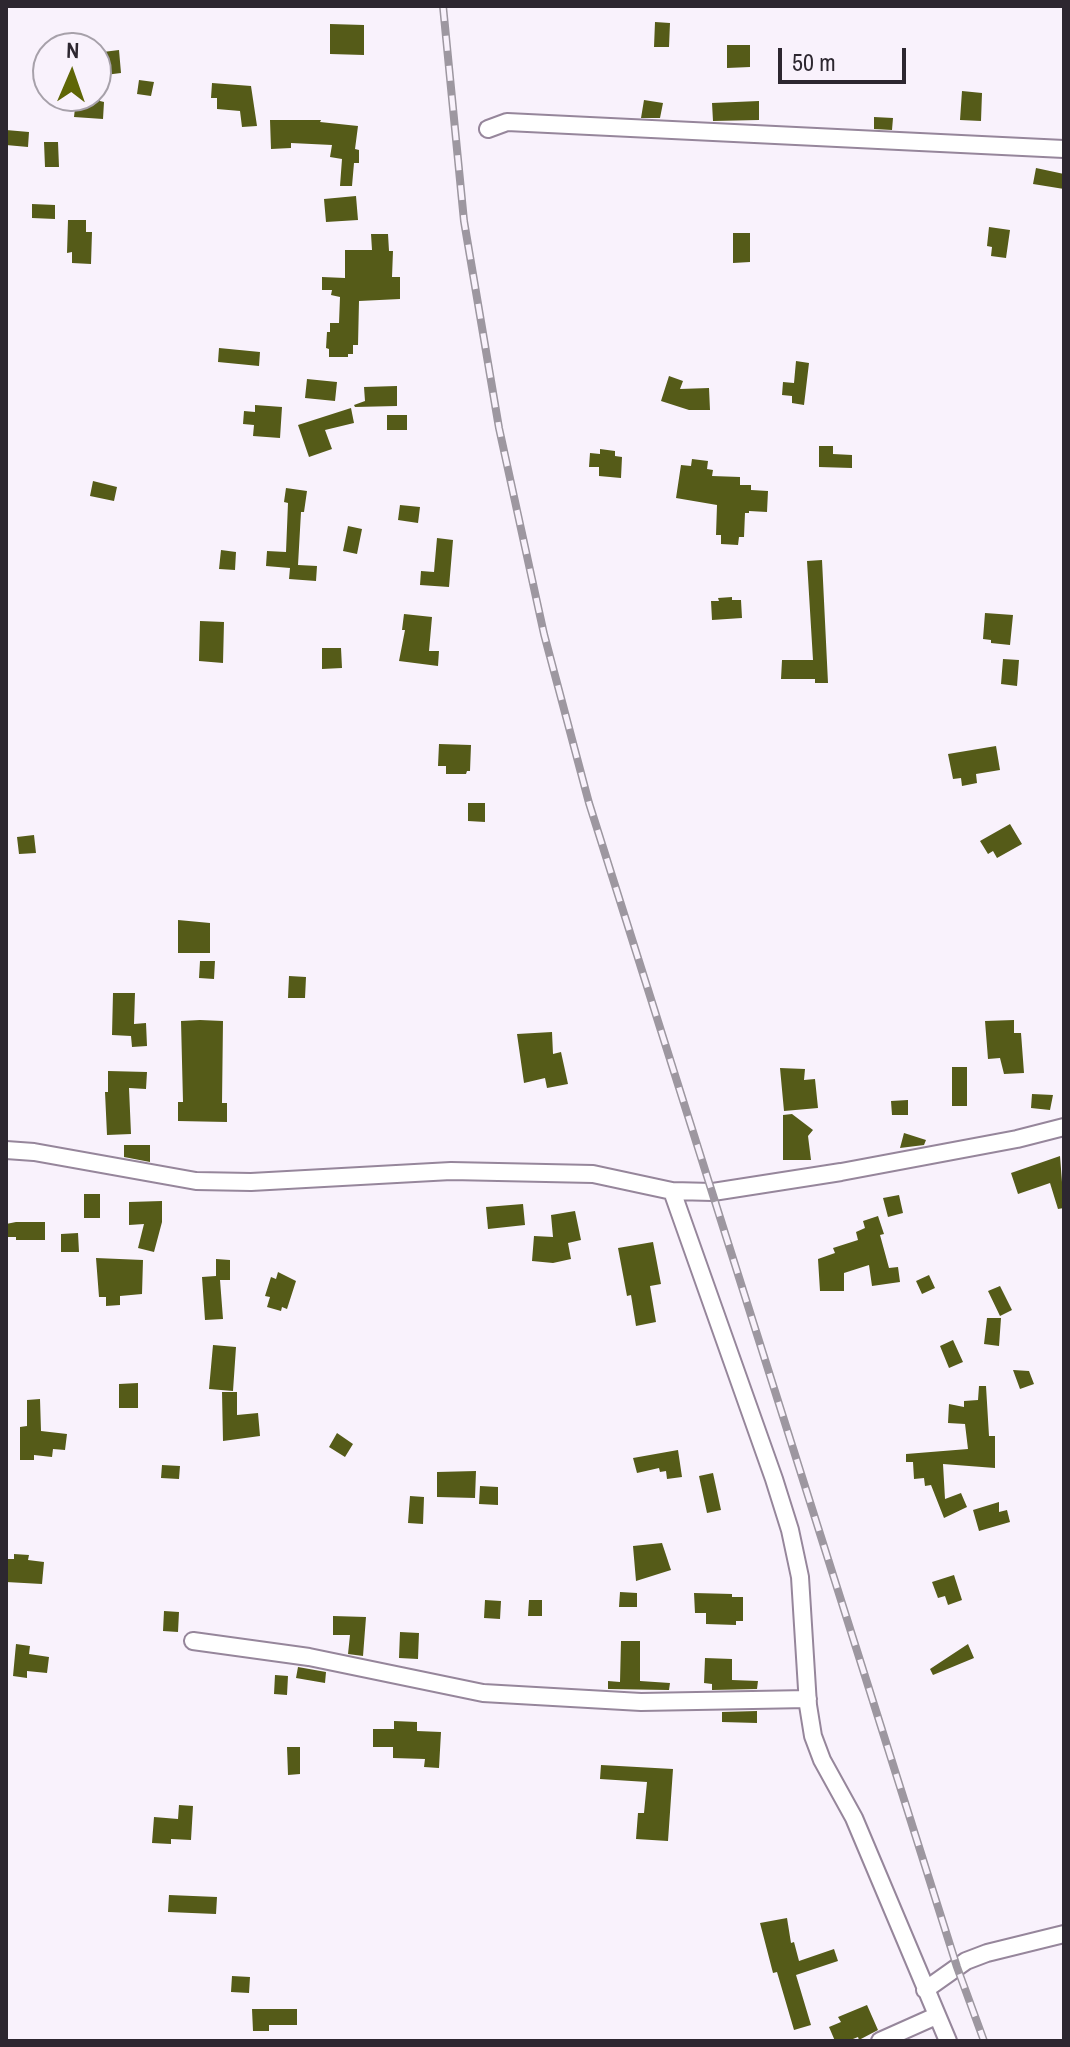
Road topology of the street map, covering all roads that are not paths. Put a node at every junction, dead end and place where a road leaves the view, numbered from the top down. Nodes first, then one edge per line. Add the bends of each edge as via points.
1 (488, 129) dead end
2 (1064, 149) edge
3 (1064, 1127) edge
4 (6, 1150) edge
5 (672, 1191) junction
6 (193, 1641) dead end
7 (808, 1699) junction
8 (1064, 1934) edge
9 (925, 1990) junction
10 (936, 2016) junction
11 (880, 2041) edge
12 (948, 2041) edge

1 - 2 street via 507,122
3 - 5 street via 827,1174 713,1192
4 - 5 street via 196,1181 451,1171 593,1174
5 - 7 street via 790,1530 800,1577
6 - 7 street via 309,1657 483,1693 641,1702
7 - 9 street via 822,1760 854,1818
8 - 9 street via 966,1961
9 - 10 street
10 - 11 street
10 - 12 street

